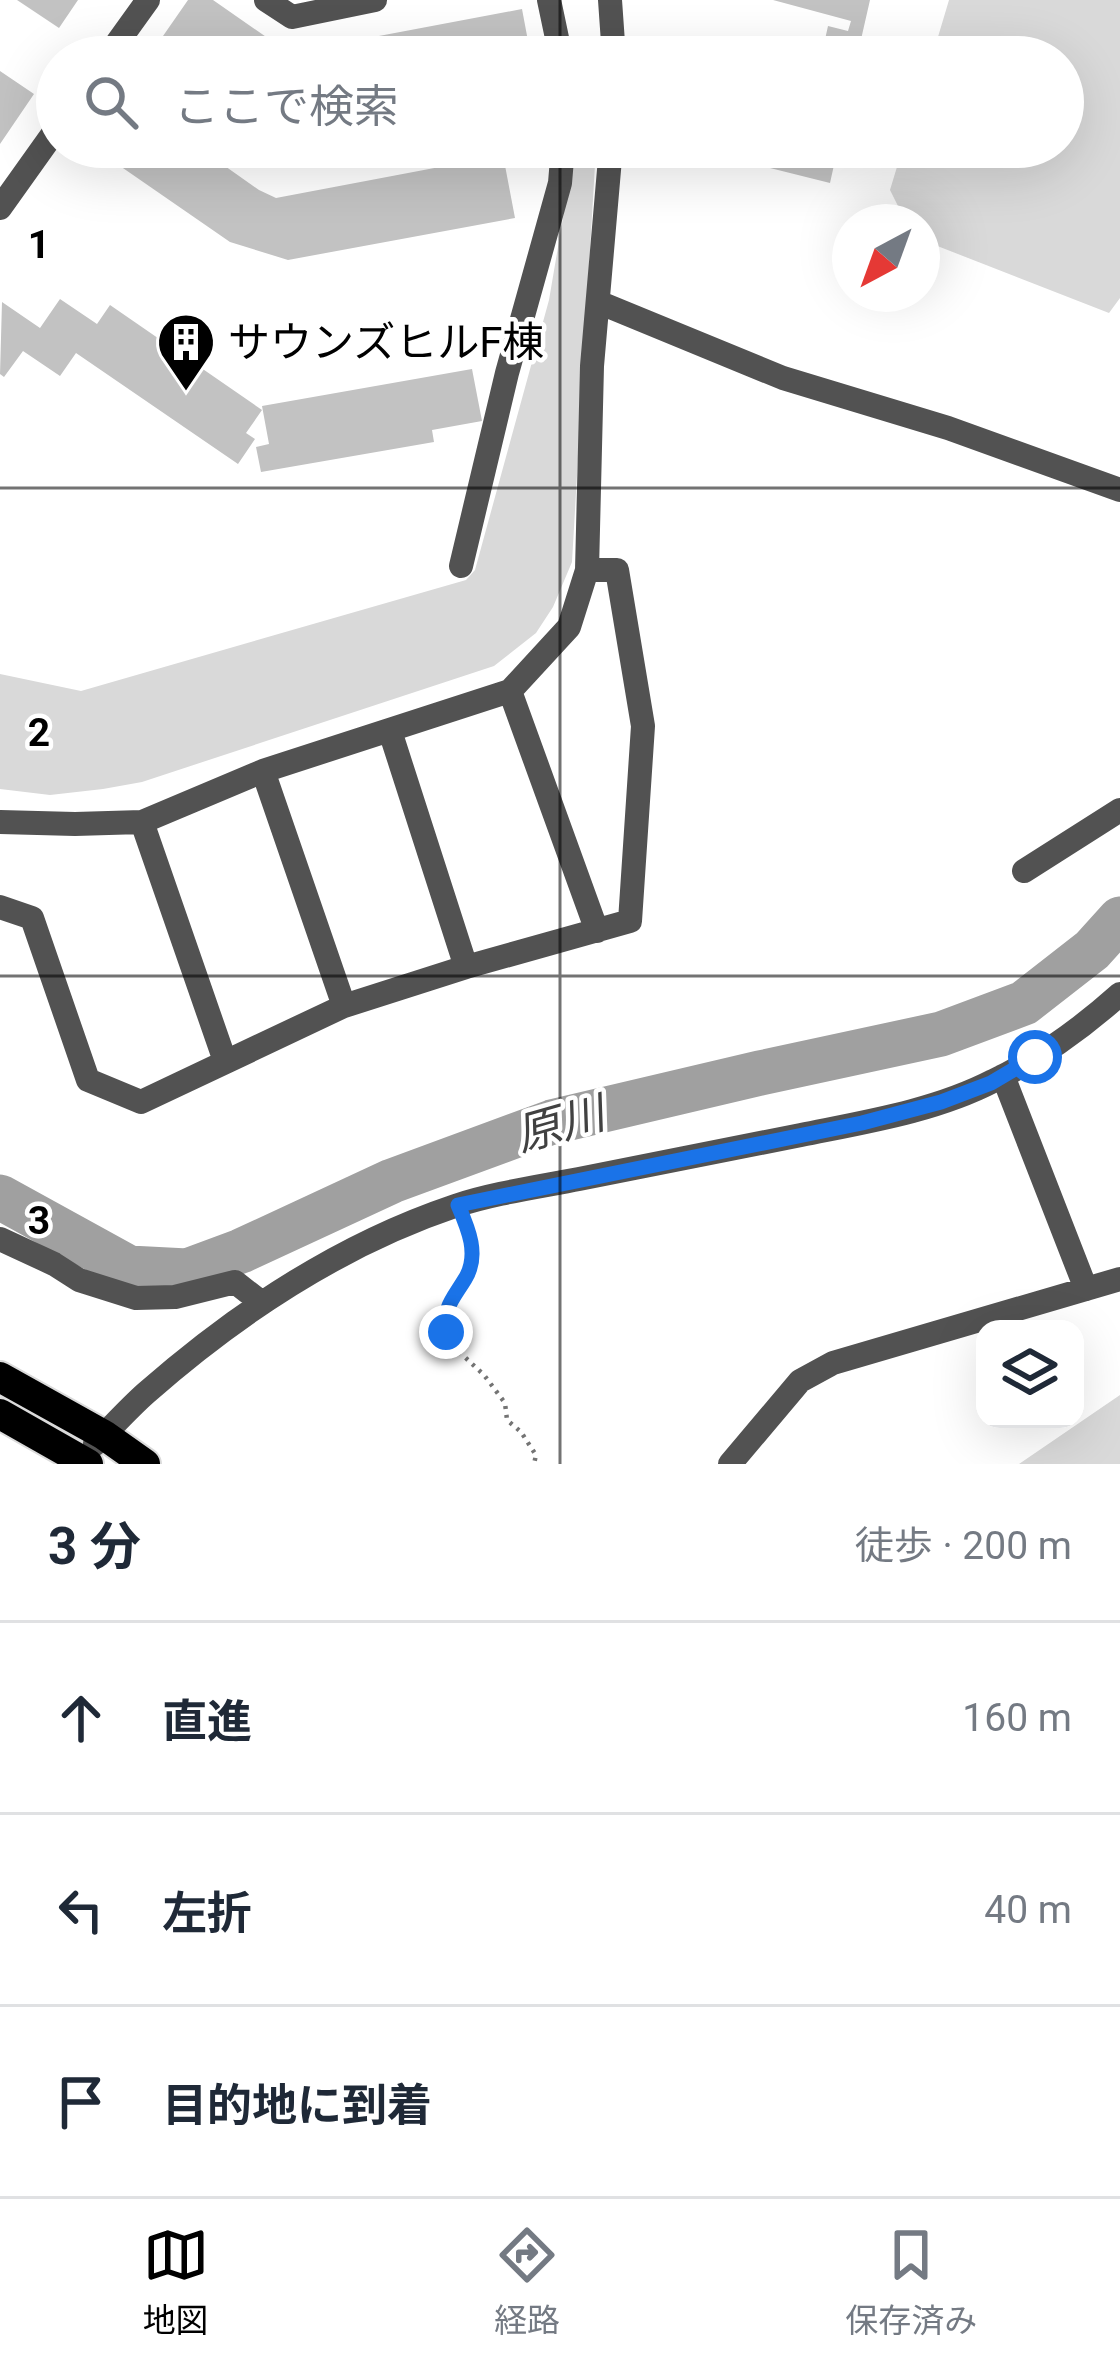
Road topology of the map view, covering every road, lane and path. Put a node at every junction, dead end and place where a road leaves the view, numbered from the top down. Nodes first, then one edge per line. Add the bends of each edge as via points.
1 (148, 0) edge
2 (266, 0) edge
3 (375, 0) edge
4 (549, 0) edge
5 (610, 0) edge
6 (122, 36) edge
7 (557, 36) edge
8 (613, 36) edge
9 (36, 157) edge
10 (561, 168) edge
11 (609, 168) edge
12 (0, 208) edge
13 (598, 302) junction
14 (1120, 490) edge
15 (461, 566) dead end
16 (587, 570) junction
17 (509, 691) junction
18 (390, 731) junction
19 (263, 771) junction
20 (1120, 810) edge
21 (0, 822) edge
22 (142, 822) junction
23 (1024, 871) dead end
24 (0, 908) edge
25 (597, 931) junction
26 (466, 967) junction
27 (1120, 994) edge
28 (344, 1006) junction
29 (225, 1061) junction
30 (1004, 1076) junction
31 (458, 1205) junction
32 (0, 1239) edge
33 (1120, 1279) edge
34 (1086, 1289) junction
35 (262, 1303) junction
36 (0, 1377) edge
37 (0, 1414) edge
38 (104, 1435) junction
39 (80, 1462) edge
40 (145, 1464) edge
41 (534, 1464) edge
42 (730, 1464) edge

1 - 6 street
2 - 3 street via 292,17
4 - 7 street
5 - 8 street
9 - 12 street
10 - 15 street
11 - 13 street
13 - 14 street via 783,378
13 - 16 street
16 - 17 street via 569,627
16 - 25 street via 617,570 643,726 630,921
17 - 18 street
17 - 25 street
18 - 19 street
18 - 26 street
19 - 22 street
19 - 28 street
20 - 23 street
21 - 22 street
22 - 29 street
24 - 29 street via 32,918 88,1080 140,1102
25 - 26 street
26 - 28 street
27 - 30 street
28 - 29 street
30 - 31 street via 862,1123
30 - 34 street
31 - 35 street via 333,1257
31 - 41 path via 473,1258 445,1310 446,1332 505,1403
32 - 35 street via 79,1280 136,1298 235,1282
33 - 34 street
34 - 42 street via 833,1363 800,1382
35 - 38 street
36 - 38 main road
37 - 39 main road
38 - 39 street
38 - 40 main road

